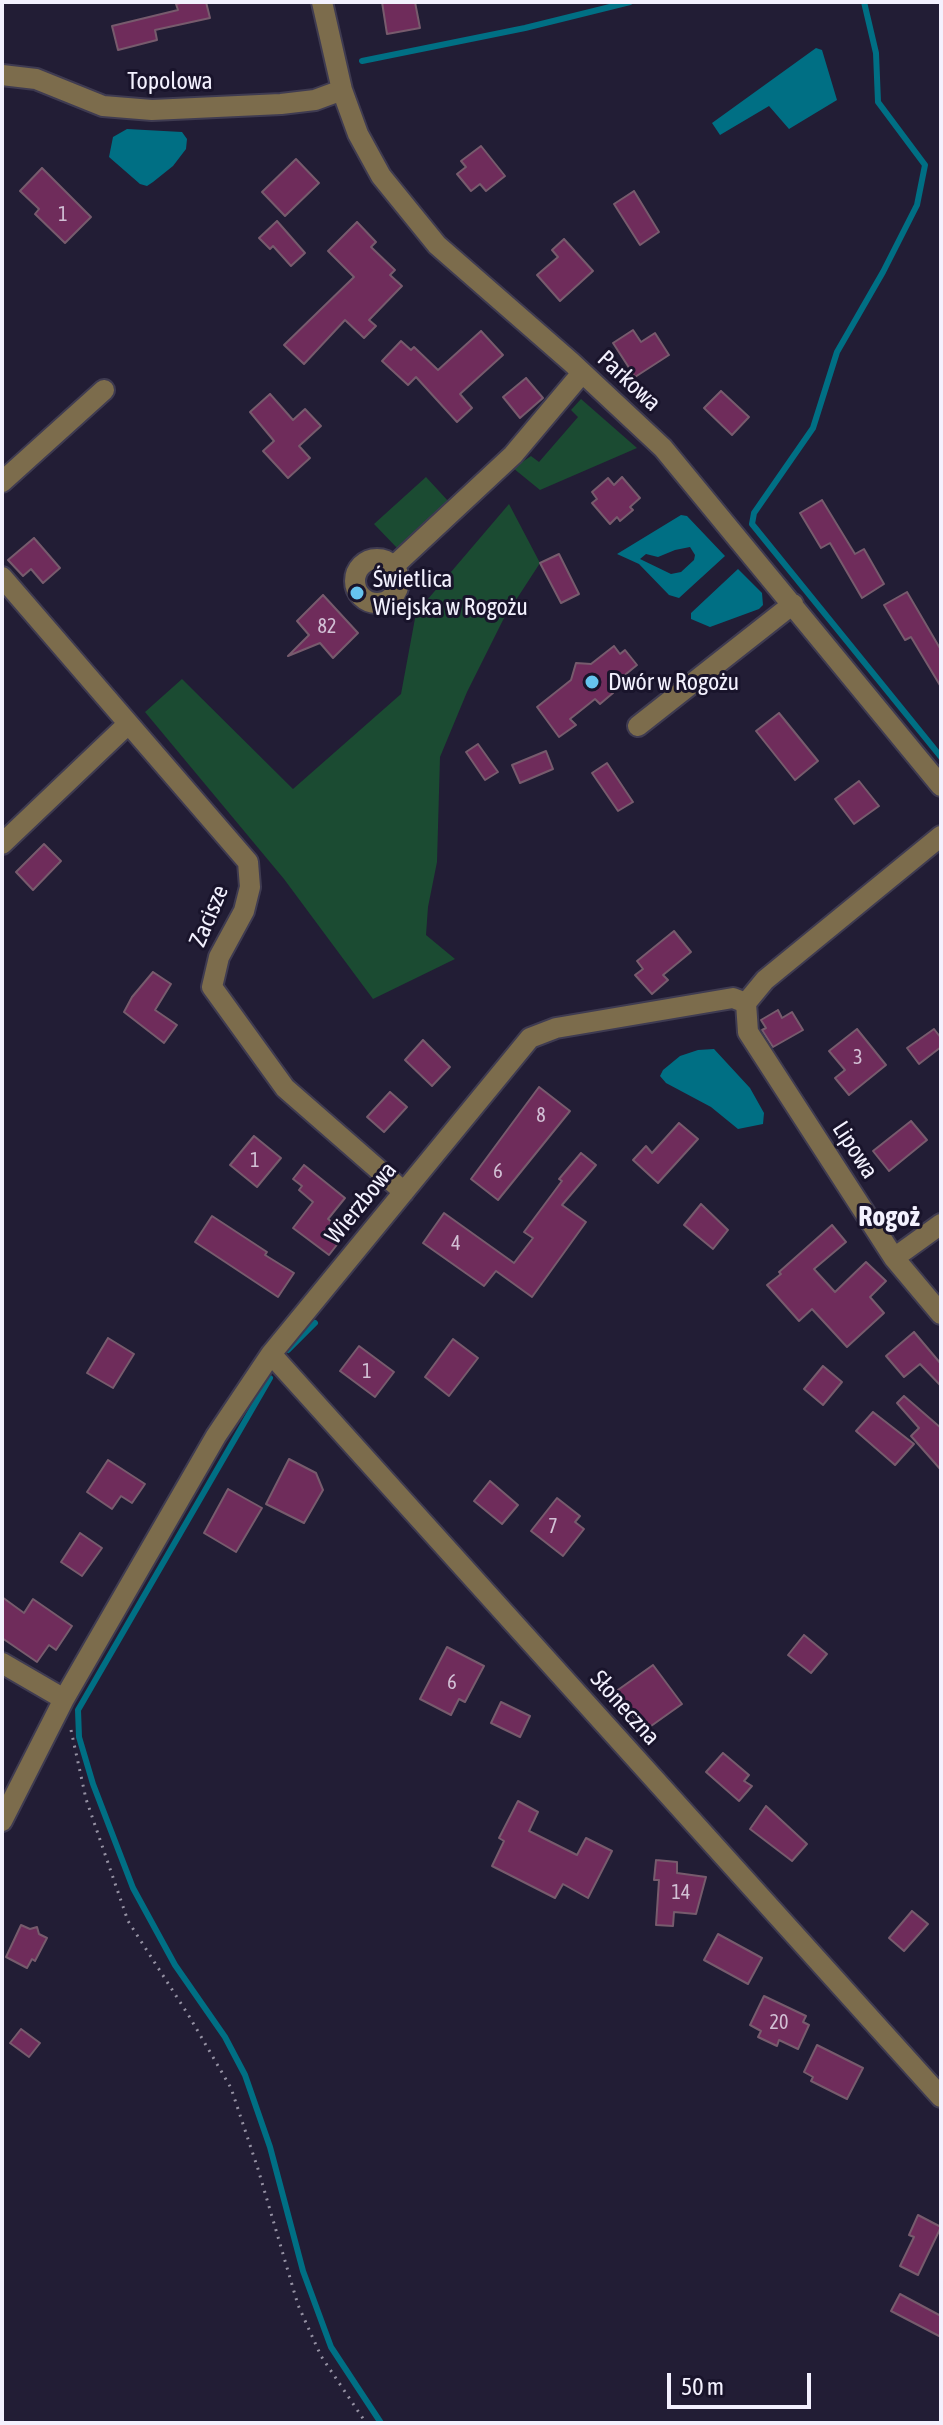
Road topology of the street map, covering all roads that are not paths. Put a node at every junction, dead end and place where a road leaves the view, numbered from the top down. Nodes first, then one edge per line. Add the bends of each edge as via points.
1 (322, 2) edge
2 (2, 75) edge
3 (342, 90) junction
4 (582, 373) junction
5 (104, 390) dead end
6 (2, 482) edge
7 (394, 566) dead end
8 (2, 577) edge
9 (793, 604) junction
10 (128, 724) junction
11 (638, 726) dead end
12 (941, 786) edge
13 (941, 836) edge
14 (2, 844) edge
15 (746, 1003) junction
16 (404, 1192) junction
17 (941, 1224) edge
18 (894, 1258) junction
19 (941, 1314) edge
20 (271, 1354) junction
21 (2, 1663) edge
22 (64, 1699) junction
23 (2, 1821) edge
24 (941, 2097) edge

1 - 3 street, Parkowa
2 - 3 street, Topolowa via 36,79 103,106 152,110 281,104
3 - 4 street, Parkowa via 381,176 437,245
4 - 7 street via 513,455
4 - 9 street, Parkowa via 663,448
5 - 6 street
8 - 10 street, Zacisze
9 - 11 street
9 - 12 street, Parkowa
10 - 14 street
10 - 16 street, Zacisze via 248,862 250,887 244,911 219,957 212,987 285,1088
13 - 15 street via 765,980
15 - 16 street, Wierzbowa via 733,998 556,1028 530,1038
15 - 18 street, Lipowa via 748,1032
16 - 20 street, Wierzbowa
17 - 18 street
18 - 19 street, Lipowa
20 - 22 street, Wierzbowa via 216,1436
20 - 24 street, Słoneczna
21 - 22 street
22 - 23 street, Wierzbowa

